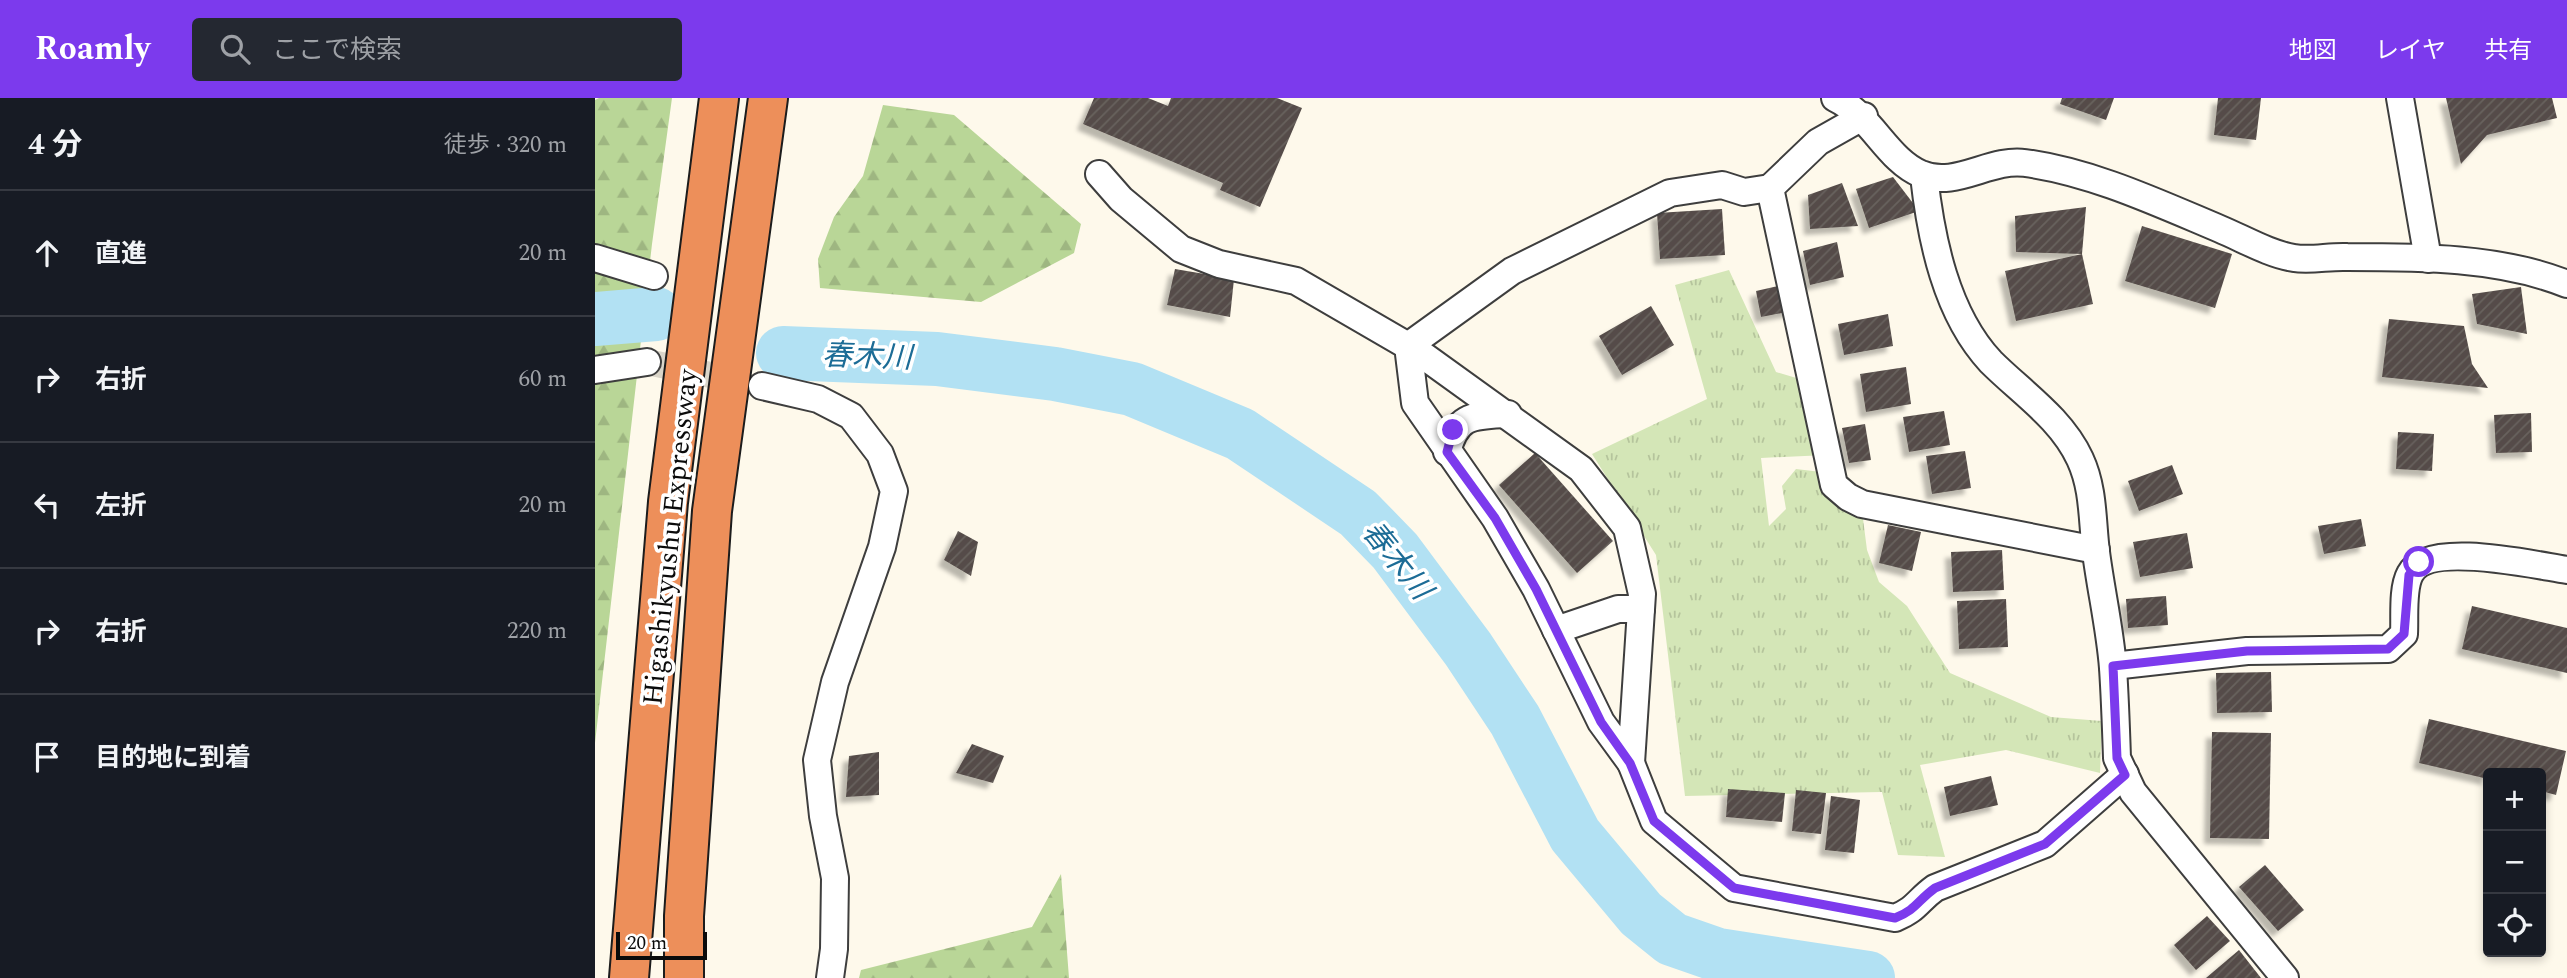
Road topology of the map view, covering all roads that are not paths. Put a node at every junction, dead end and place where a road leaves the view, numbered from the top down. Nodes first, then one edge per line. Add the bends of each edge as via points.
1 (719, 98) edge
2 (768, 98) edge
3 (1835, 98) edge
4 (2400, 98) edge
5 (1864, 116) junction
6 (1099, 174) dead end
7 (1924, 176) junction
8 (1770, 188) junction
9 (595, 258) edge
10 (2428, 259) junction
11 (654, 276) dead end
12 (2567, 284) edge
13 (1408, 346) junction
14 (647, 362) tunnel mouth
15 (595, 370) edge
16 (762, 386) tunnel mouth
17 (1508, 414) junction
18 (1447, 452) junction
19 (2096, 550) junction
20 (2567, 569) edge
21 (1641, 609) junction
22 (1556, 630) junction
23 (2113, 666) junction
24 (1630, 763) junction
25 (2125, 775) junction
26 (629, 978) edge
27 (684, 978) edge
28 (830, 978) edge
29 (2285, 978) edge

1 - 26 highway, Higashikyushu Expressway via 668,502
2 - 27 highway, Higashikyushu Expressway via 712,511 684,916
3 - 5 street
4 - 10 street
5 - 7 street via 1903,164
5 - 8 street via 1818,142
6 - 13 street via 1121,199 1181,249 1219,264 1296,281
7 - 10 street via 1951,177 1993,164 2025,163 2137,195 2296,259
7 - 19 street via 1930,219 1954,304 1990,361 2069,439 2089,484
8 - 13 street via 1744,192 1722,185 1670,193 1512,271
8 - 19 street via 1834,485 1862,504
9 - 11 street
10 - 12 street via 2511,268
13 - 17 street
13 - 18 street via 1415,403
14 - 15 street
16 - 28 street via 818,399 851,416 880,454 894,491 882,547 835,682 817,760 835,878
17 - 18 street via 1472,416 1453,430
17 - 21 street via 1581,469 1627,528 1642,594
18 - 22 street via 1495,518
19 - 23 street
20 - 23 street via 2443,555 2419,562 2409,575 2404,634 2388,649 2247,651
21 - 22 street via 1618,609
21 - 24 street
22 - 24 street via 1601,722
23 - 25 street via 2117,758
24 - 25 street via 1654,821 1734,888 1895,918 1916,909 1935,888 2045,844
25 - 29 street via 2133,792

